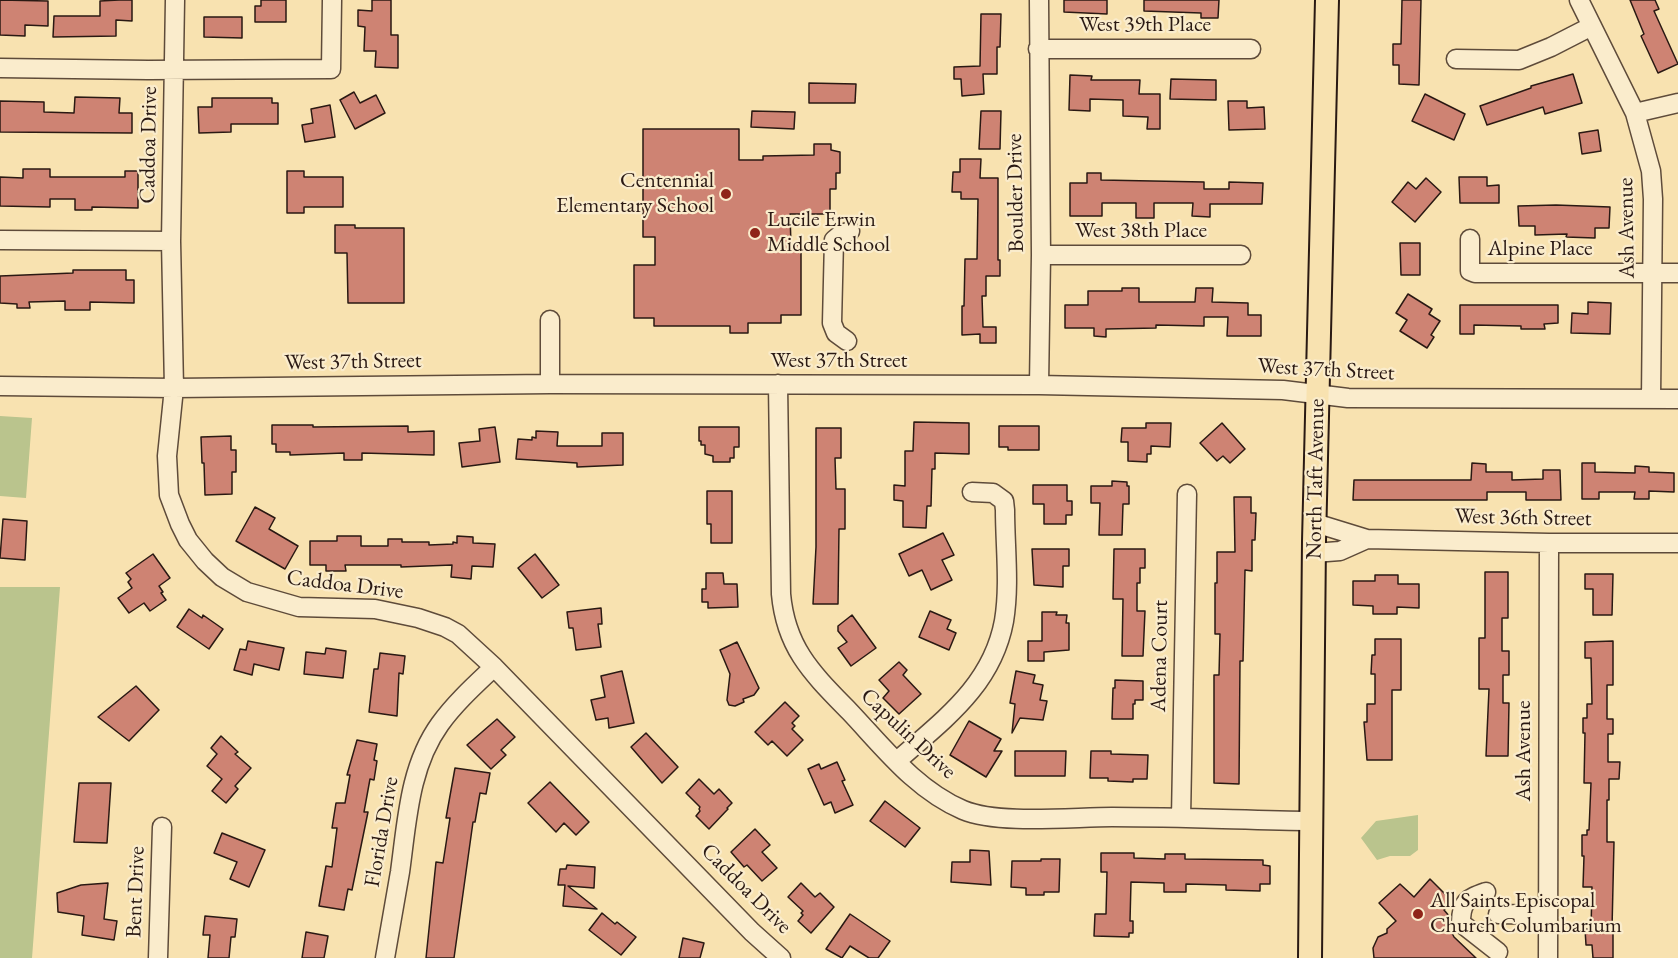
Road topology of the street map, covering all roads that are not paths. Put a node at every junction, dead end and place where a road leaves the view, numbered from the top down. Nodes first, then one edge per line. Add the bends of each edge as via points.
1 (175, 0) edge
2 (332, 0) edge
3 (1039, 0) edge
4 (1327, 0) edge
5 (1579, 0) edge
6 (1592, 26) junction
7 (1038, 49) junction
8 (1251, 49) dead end
9 (1456, 59) dead end
10 (0, 68) edge
11 (174, 70) junction
12 (1678, 103) edge
13 (1635, 113) junction
14 (850, 231) dead end
15 (1470, 239) dead end
16 (0, 240) edge
17 (171, 241) junction
18 (1041, 255) junction
19 (1241, 255) dead end
20 (1651, 273) junction
21 (1678, 273) edge
22 (550, 320) dead end
23 (847, 341) dead end
24 (550, 384) junction
25 (778, 384) junction
26 (1039, 385) junction
27 (0, 386) edge
28 (174, 388) junction
29 (1317, 393) junction
30 (1651, 399) junction
31 (1678, 399) edge
32 (972, 492) dead end
33 (1187, 494) dead end
34 (1315, 523) junction
35 (1367, 539) junction
36 (1549, 543) junction
37 (1678, 543) edge
38 (1314, 552) junction
39 (494, 667) junction
40 (897, 761) junction
41 (1181, 818) junction
42 (1313, 821) junction
43 (162, 827) dead end
44 (1486, 892) dead end
45 (1498, 914) dead end
46 (1548, 915) junction
47 (1498, 952) dead end
48 (158, 958) edge
49 (385, 958) edge
50 (781, 958) edge
51 (1310, 958) edge
52 (1548, 958) edge

1 - 11 street, Caddoa Drive
2 - 11 street via 331,69
3 - 7 street, Boulder Drive
4 - 29 main road, North Taft Avenue
5 - 6 street, Ash Avenue
6 - 9 street via 1519,60
6 - 13 street, Ash Avenue
7 - 8 street, West 39th Place
7 - 18 street, Boulder Drive
10 - 11 street
11 - 17 street, Caddoa Drive
12 - 13 street
13 - 20 street, Ash Avenue via 1651,171
14 - 23 street via 834,240 832,311 836,333
15 - 20 street, Alpine Place via 1469,267 1475,273
16 - 17 street
17 - 28 street, Caddoa Drive
18 - 19 street, West 38th Place
18 - 26 street, Boulder Drive
20 - 21 street, Alpine Place
20 - 30 street, Ash Avenue
22 - 24 street
24 - 25 street, West 37th Street
24 - 28 street, West 37th Street
25 - 26 street, West 37th Street
25 - 40 street, Capulin Drive via 781,594 787,626 813,674
26 - 29 street, West 37th Street
27 - 28 street, West 37th Street
28 - 39 street, Caddoa Drive via 167,456 169,495 188,540 222,578 257,596 299,607 375,609 436,624 458,634
29 - 30 street, West 37th Street via 1348,398
29 - 34 main road, North Taft Avenue
30 - 31 street, West 37th Street
32 - 40 street via 993,493 1004,501 1004,621 991,663 981,680
33 - 41 street, Adena Court
34 - 35 street, West 36th Street
34 - 38 main road, North Taft Avenue
35 - 36 street, West 36th Street
35 - 38 street, West 36th Street via 1340,551
36 - 37 street, West 36th Street
36 - 46 street, Ash Avenue
38 - 42 main road, North Taft Avenue
39 - 49 street, Florida Drive via 439,724 418,770 410,798
39 - 50 street, Caddoa Drive
40 - 41 street, Capulin Drive via 946,802 989,816
41 - 42 street, Capulin Drive
42 - 51 main road, North Taft Avenue
43 - 48 street, Bent Drive
44 - 47 street via 1468,899 1461,908 1461,923
45 - 46 street
46 - 52 street, Ash Avenue

